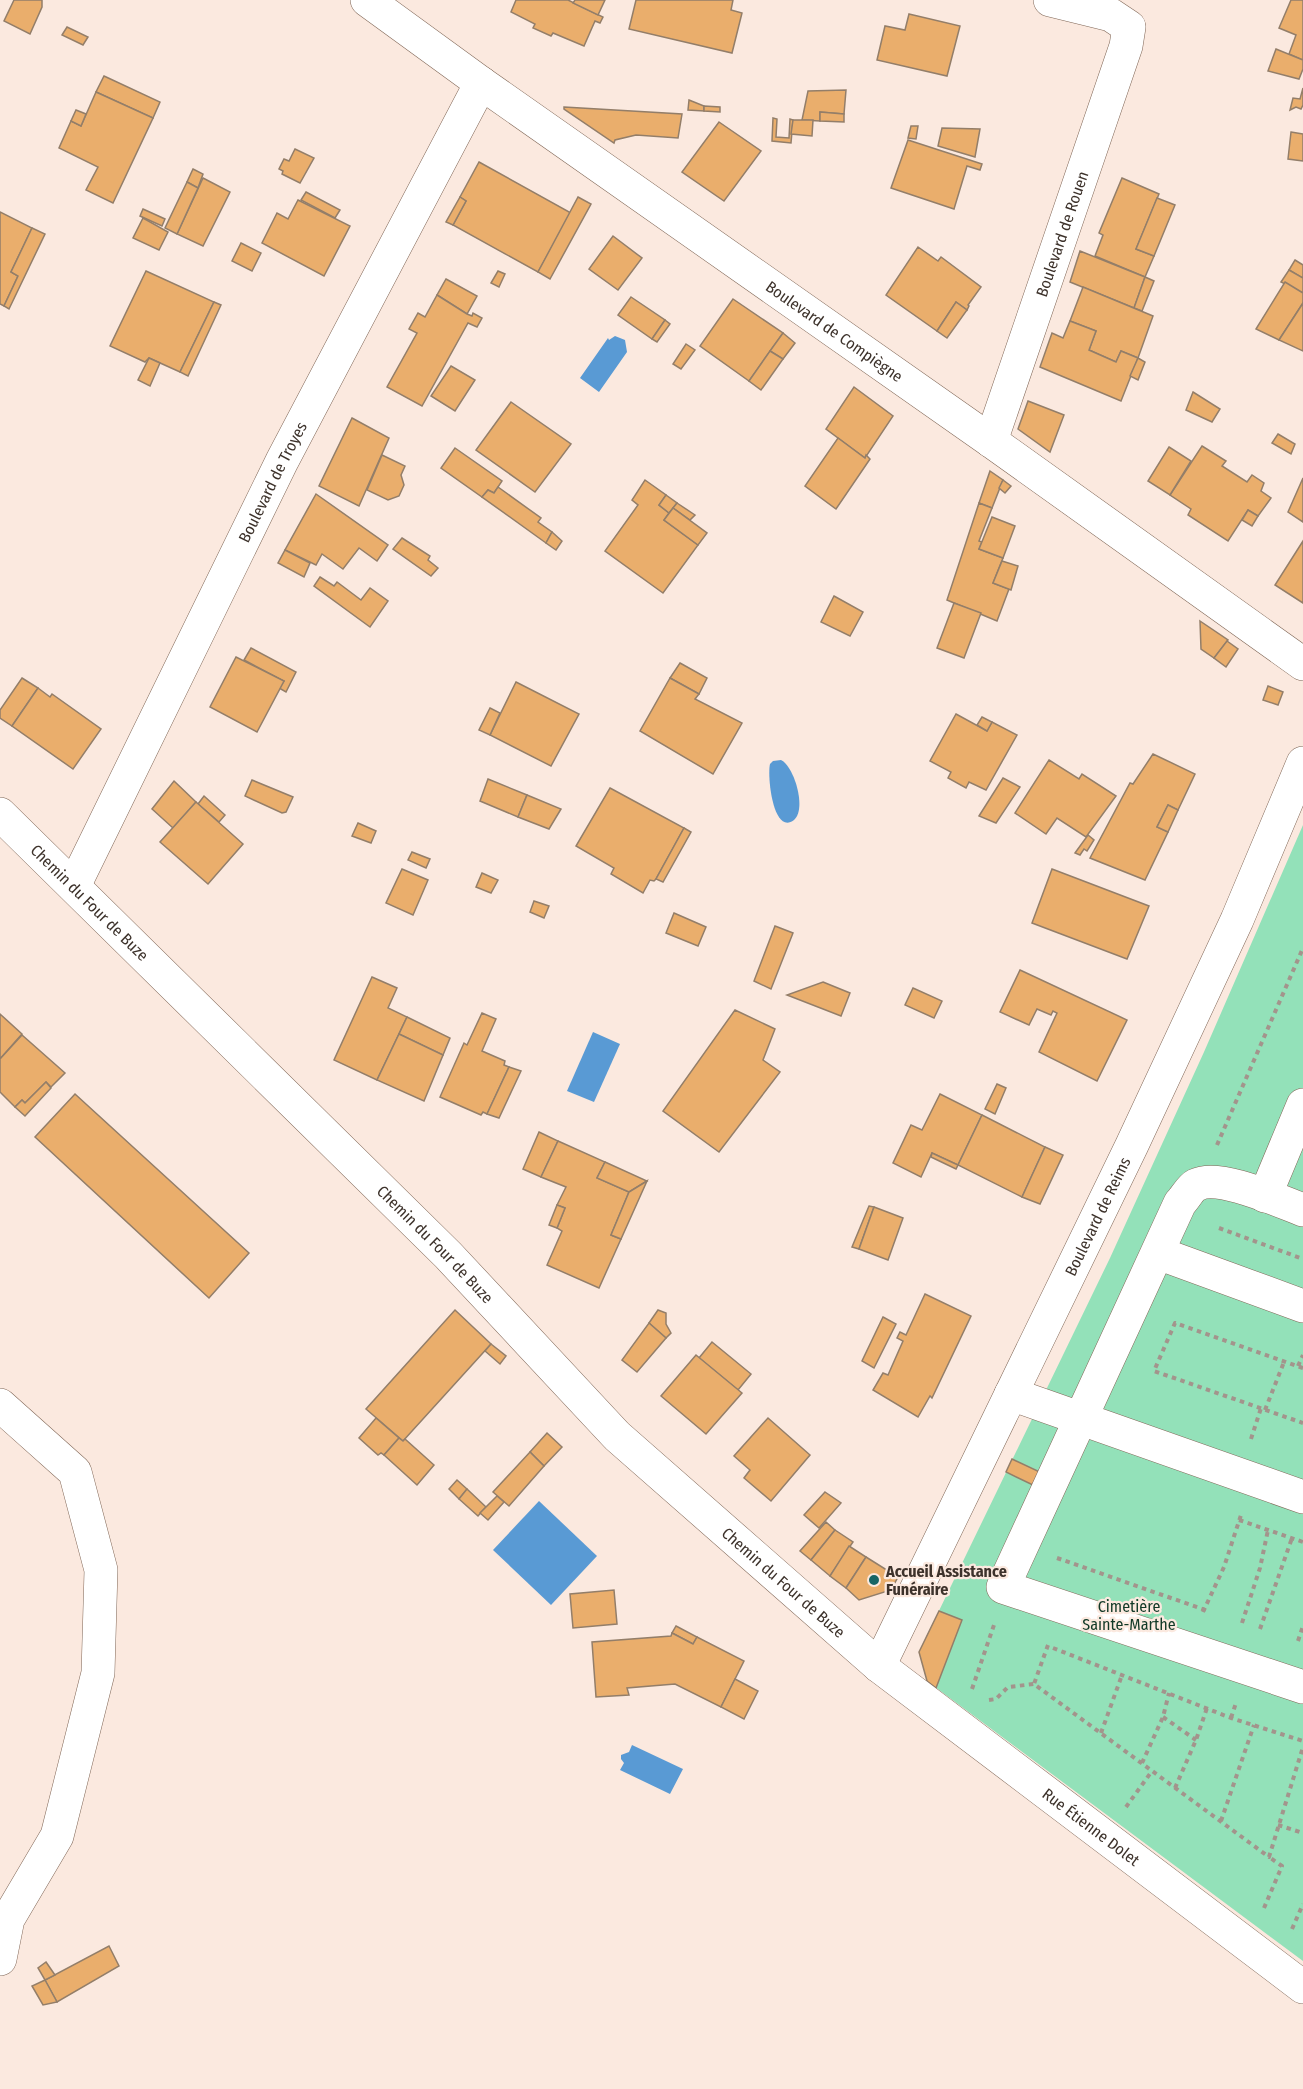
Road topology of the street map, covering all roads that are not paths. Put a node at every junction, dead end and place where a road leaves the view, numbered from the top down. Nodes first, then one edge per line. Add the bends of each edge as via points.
1 (366, 0) edge
2 (1050, 0) edge
3 (481, 83) junction
4 (992, 441) junction
5 (1303, 664) edge
6 (1303, 763) edge
7 (0, 814) edge
8 (74, 886) junction
9 (1303, 1105) edge
10 (1265, 1196) junction
11 (1303, 1210) edge
12 (1158, 1253) junction
13 (1303, 1306) edge
14 (1011, 1394) junction
15 (0, 1406) edge
16 (1081, 1420) junction
17 (1303, 1497) edge
18 (879, 1666) junction
19 (1303, 1687) edge
20 (0, 1959) edge
21 (1303, 1987) edge

1 - 3 street, Boulevard de Compiègne
2 - 4 street, Boulevard de Rouen via 1111,15 1129,27 1126,46
3 - 4 street, Boulevard de Compiègne
3 - 8 street, Boulevard de Troyes via 282,461
4 - 5 street, Boulevard de Compiègne
6 - 14 street, Boulevard de Reims via 1212,973
7 - 8 street, Chemin du Four de Buze
8 - 18 street, Chemin du Four de Buze via 448,1255 616,1436
9 - 10 street
10 - 11 street
10 - 12 street via 1218,1182 1197,1185 1180,1203
12 - 13 street
12 - 16 street
14 - 16 street
14 - 18 street, Boulevard de Reims
15 - 20 street via 75,1472 101,1570 98,1674 57,1836 8,1919
16 - 17 street
16 - 19 street via 1003,1587
18 - 21 street, Rue Étienne Dolet

